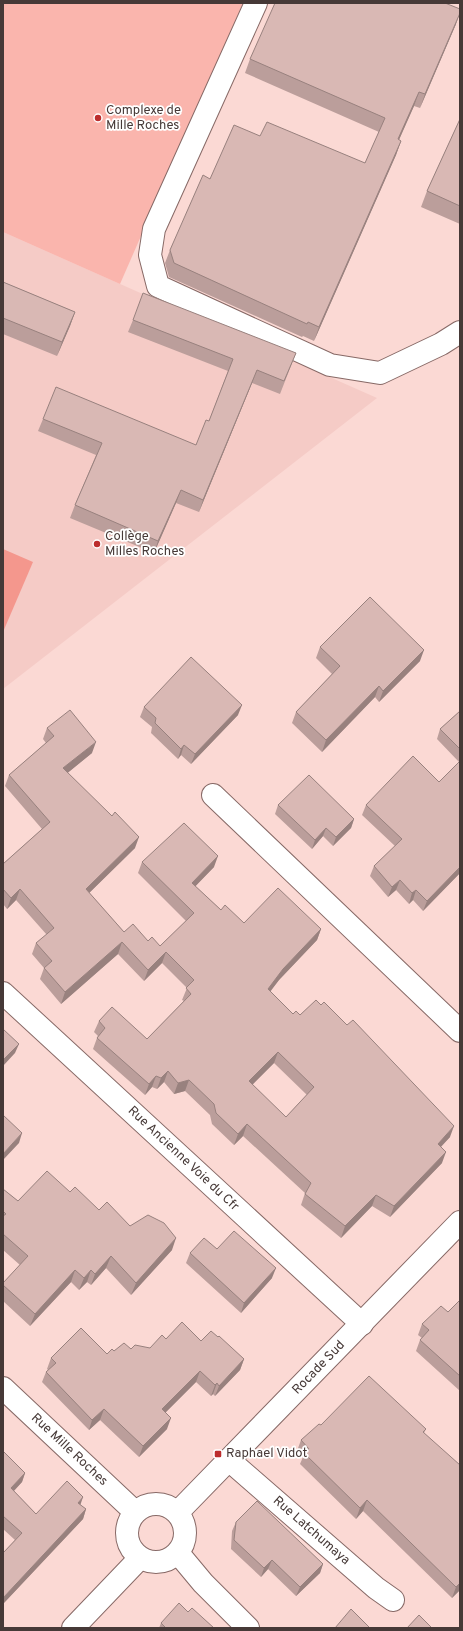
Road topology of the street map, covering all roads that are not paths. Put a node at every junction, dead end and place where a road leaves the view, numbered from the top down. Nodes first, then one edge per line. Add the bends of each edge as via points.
1 (256, 3) edge
2 (460, 332) edge
3 (213, 795) dead end
4 (3, 993) edge
5 (460, 1031) edge
6 (460, 1222) edge
7 (362, 1324) junction
8 (3, 1388) edge
9 (230, 1461) junction
10 (135, 1512) junction
11 (177, 1513) junction
12 (178, 1553) junction
13 (140, 1558) junction
14 (393, 1600) dead end
15 (73, 1628) edge
16 (248, 1628) edge

1 - 2 street via 154,229 150,255 158,286 330,365 380,373 441,344
3 - 5 street
4 - 7 street, Rue Ancienne Voie du Cfr
6 - 7 street, Rocade Sud
7 - 9 street, Rocade Sud
8 - 10 street, Rue Mille Roches
9 - 11 street, Rocade Sud
9 - 14 street, Rue Latchumaya
10 - 11 street via 152,1504 161,1504
10 - 13 street via 126,1527 126,1537 133,1553
11 - 12 street via 182,1521 185,1538
12 - 13 street via 164,1562 155,1563
12 - 16 street via 203,1583
13 - 15 street

